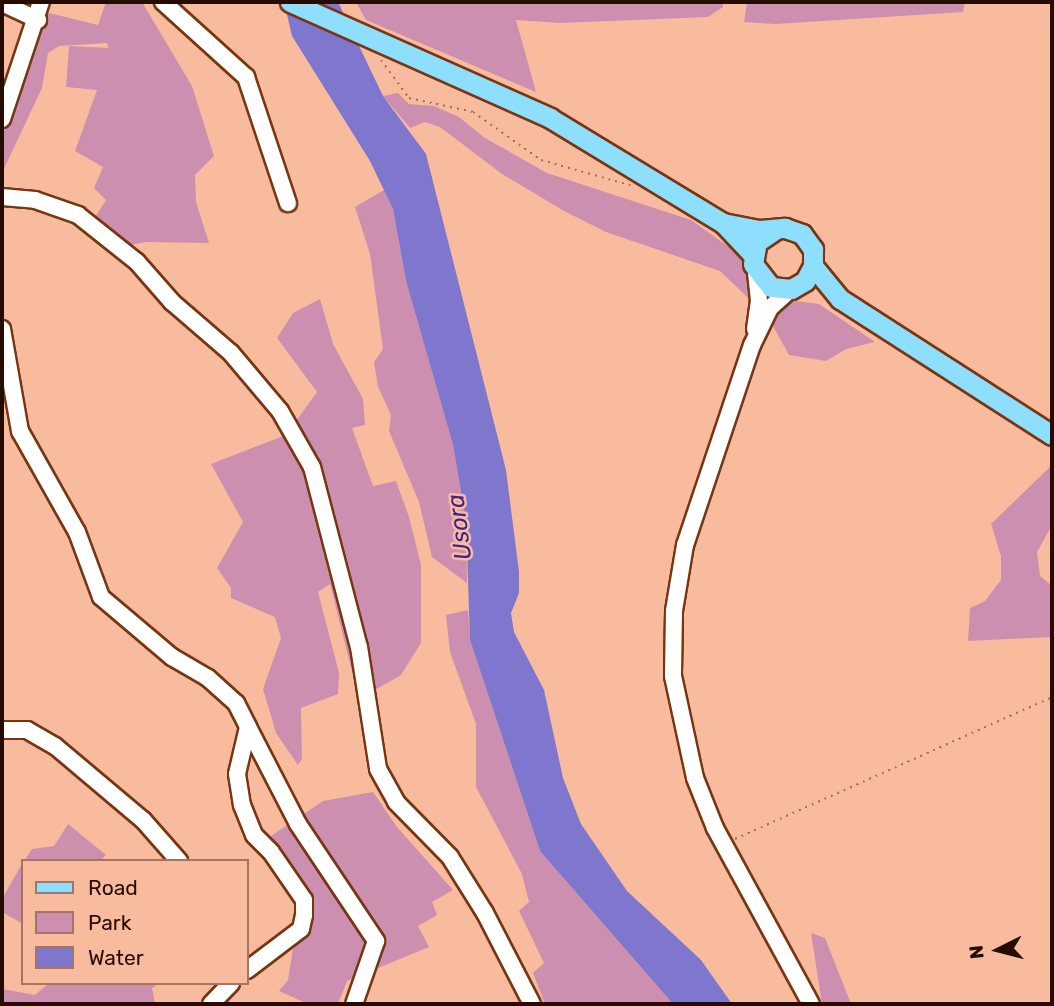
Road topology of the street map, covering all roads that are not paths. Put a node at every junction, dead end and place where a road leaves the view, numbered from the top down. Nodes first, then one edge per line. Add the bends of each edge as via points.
1 (41, 2) edge
2 (163, 2) edge
3 (290, 2) edge
4 (2, 3) edge
5 (38, 20) junction
6 (2, 119) edge
7 (2, 197) edge
8 (288, 203) dead end
9 (723, 223) junction
10 (775, 229) junction
11 (754, 264) junction
12 (813, 266) junction
13 (795, 288) junction
14 (840, 299) junction
15 (2, 329) edge
16 (752, 345) junction
17 (1003, 406) junction
18 (2, 431) edge
19 (20, 431) junction
20 (1052, 435) edge
21 (1052, 448) edge
22 (248, 726) junction
23 (2, 730) edge
24 (177, 859) edge
25 (248, 969) edge
26 (354, 1004) edge
27 (532, 1004) edge
28 (811, 1004) edge

1 - 5 street
2 - 8 street via 246,77
3 - 9 main road via 523,104
4 - 5 street
5 - 6 street
7 - 27 street via 35,200 78,215 137,262 172,302 231,353 280,411 312,467 359,647 378,769 396,802 450,858 485,913
9 - 10 main road
9 - 11 main road
10 - 11 main road via 762,237
10 - 12 main road via 802,234 813,249
11 - 13 main road via 771,288
11 - 16 street via 759,301
12 - 13 main road
12 - 14 main road
13 - 14 main road
13 - 16 street via 770,308
14 - 17 main road
15 - 19 street
16 - 28 street via 685,545 674,611 673,676 695,778 724,844
17 - 20 main road
17 - 21 main road
18 - 19 street
19 - 22 street via 77,533 101,597 172,657 208,678 236,704
22 - 25 street via 237,774 242,805 254,835 304,900 301,929
22 - 26 street via 298,824 376,941
23 - 24 street via 27,730 55,746 144,820

